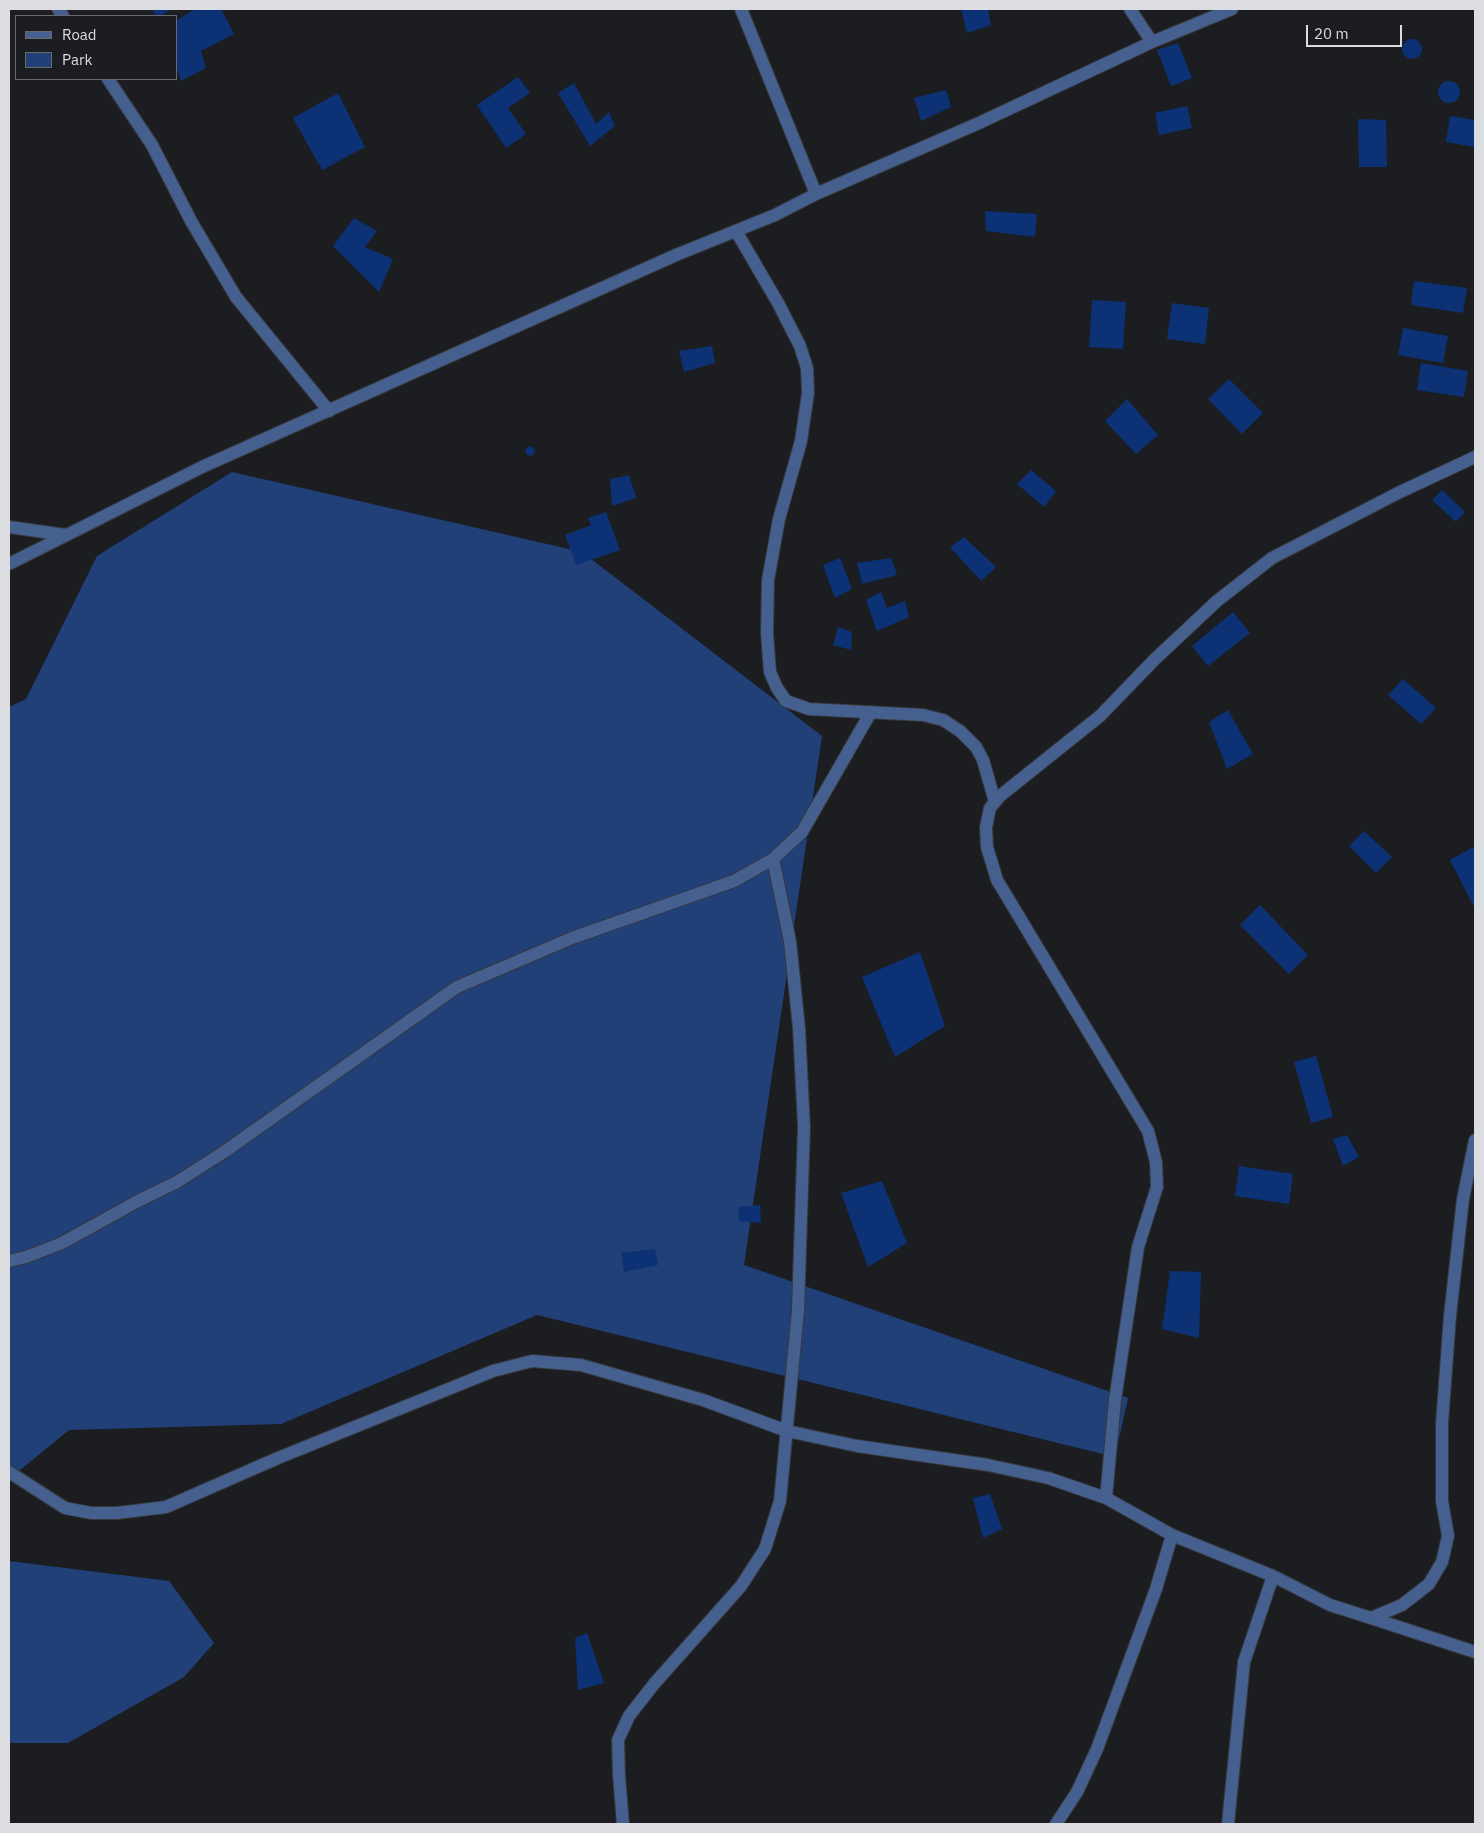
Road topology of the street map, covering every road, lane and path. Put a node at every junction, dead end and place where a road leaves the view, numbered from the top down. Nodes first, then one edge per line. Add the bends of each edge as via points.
1 (741, 9) edge
2 (1130, 9) edge
3 (1232, 9) edge
4 (1152, 42) junction
5 (109, 80) edge
6 (816, 194) junction
7 (736, 231) junction
8 (329, 411) junction
9 (1475, 457) edge
10 (9, 527) edge
11 (66, 535) junction
12 (9, 564) edge
13 (871, 712) junction
14 (995, 802) junction
15 (773, 859) junction
16 (1475, 1140) edge
17 (9, 1260) edge
18 (787, 1431) junction
19 (9, 1472) edge
20 (1106, 1498) junction
21 (1172, 1535) junction
22 (1272, 1576) junction
23 (1370, 1618) junction
24 (1475, 1652) edge
25 (623, 1824) edge
26 (1056, 1824) edge
27 (1228, 1824) edge

1 - 6 street
2 - 4 street
3 - 4 street
4 - 6 street
5 - 8 street via 152,146 236,297
6 - 7 street
7 - 8 street
7 - 13 street via 778,303 800,346 807,368 808,394 801,441 779,519 768,580 770,672 786,701 809,709
8 - 11 street via 202,467
9 - 14 street via 1272,558 1203,614 1100,716
10 - 11 street
11 - 12 street
13 - 14 street via 923,715 943,720 960,730 983,760
13 - 15 street via 802,832
14 - 20 street via 990,808 986,827 991,865 997,880 1148,1131 1156,1162 1157,1187 1138,1247 1115,1400
15 - 17 street via 734,881 572,938 457,987 177,1182 62,1243 26,1258
15 - 18 street via 790,941 804,1127 798,1310
16 - 23 street via 1463,1199 1442,1433 1442,1501 1448,1536 1442,1562 1429,1584 1402,1605
18 - 19 street via 703,1400 581,1365 532,1361 475,1378 166,1507 91,1514 65,1508
18 - 20 street via 857,1446 988,1465 1048,1478
18 - 25 street via 780,1501 765,1549 741,1586 629,1716 618,1740
20 - 21 street
21 - 22 street
21 - 26 street via 1156,1589 1097,1749 1077,1792
22 - 23 street via 1330,1605
22 - 27 street via 1244,1662
23 - 24 street

